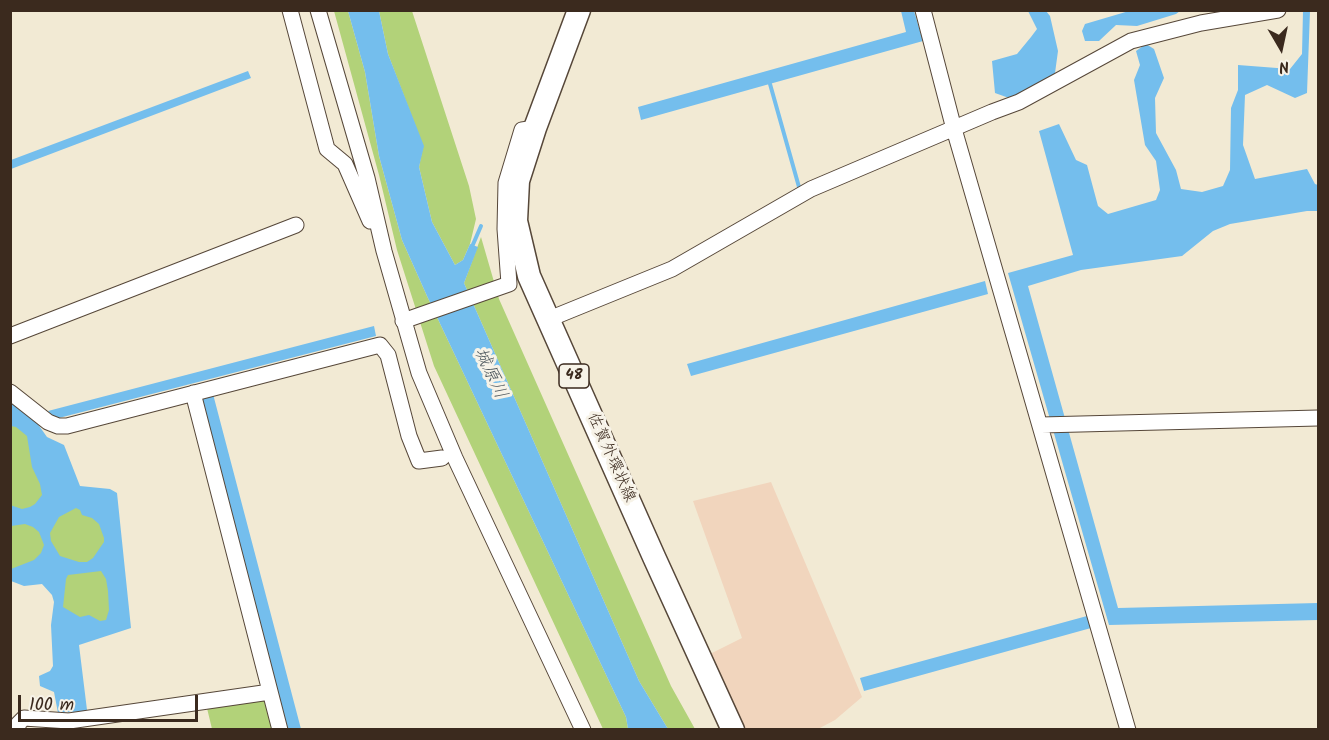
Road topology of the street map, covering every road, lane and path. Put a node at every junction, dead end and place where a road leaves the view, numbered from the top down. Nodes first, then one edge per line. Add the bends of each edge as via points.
1 (290, 10) edge
2 (318, 10) edge
3 (579, 10) edge
4 (923, 10) edge
5 (1278, 10) edge
6 (535, 128) junction
7 (954, 129) junction
8 (296, 225) dead end
9 (384, 251) junction
10 (549, 320) junction
11 (403, 321) junction
12 (10, 336) edge
13 (10, 392) edge
14 (193, 393) junction
15 (1318, 418) edge
16 (1041, 425) junction
17 (442, 458) dead end
18 (270, 692) junction
19 (572, 709) junction
20 (18, 729) edge
21 (280, 729) edge
22 (575, 729) edge
23 (583, 729) edge
24 (733, 729) edge
25 (1128, 729) edge

1 - 9 street via 327,149 345,164
2 - 9 street via 368,178
3 - 6 main road, 佐賀外環状線 / 48
4 - 7 street
5 - 7 street via 1201,23 1131,41 1019,102
6 - 10 main road, 佐賀外環状線 / 48 via 518,181 516,220 528,276
6 - 11 street via 522,130 506,183 509,284
7 - 10 street via 811,189 672,269
7 - 16 street
8 - 12 street
9 - 11 street
10 - 24 main road, 佐賀外環状線 / 48
11 - 19 street via 419,373 455,458
13 - 14 street via 58,426
14 - 17 street via 380,345 388,355 419,461
14 - 18 street
15 - 16 street
16 - 25 street
18 - 20 street via 69,721 24,718
18 - 21 street
19 - 22 street
19 - 23 street

